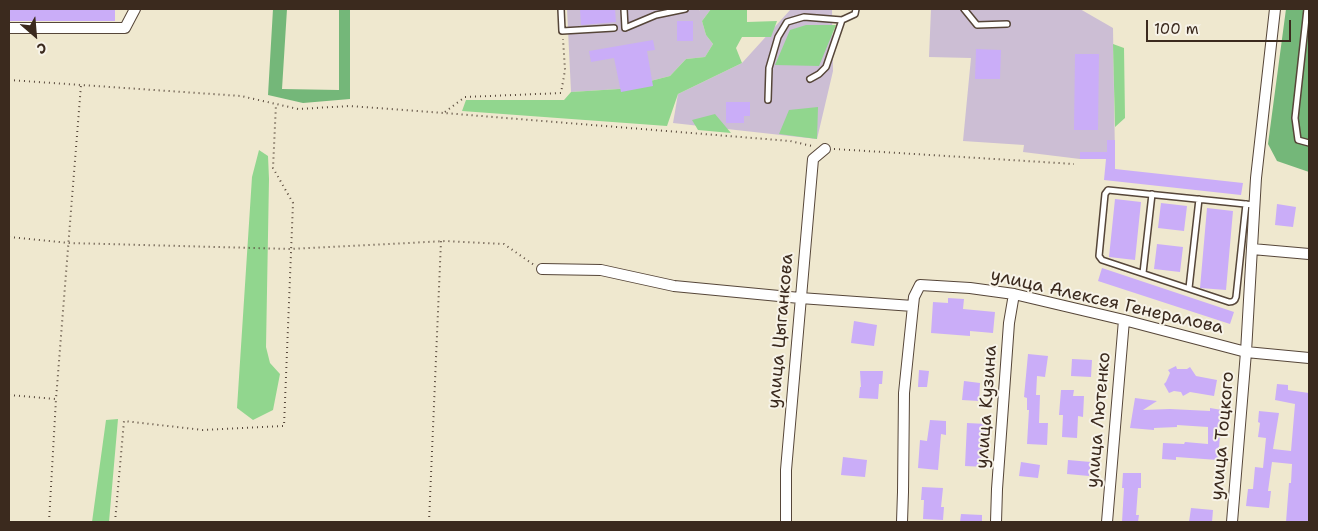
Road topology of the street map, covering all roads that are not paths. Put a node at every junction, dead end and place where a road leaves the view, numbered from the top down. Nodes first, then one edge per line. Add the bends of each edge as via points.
1 (135, 9) edge
2 (561, 9) edge
3 (624, 9) edge
4 (685, 9) edge
5 (856, 9) edge
6 (964, 9) edge
7 (1275, 9) edge
8 (1307, 9) edge
9 (842, 20) junction
10 (1008, 24) dead end
11 (9, 28) edge
12 (614, 28) dead end
13 (810, 79) dead end
14 (768, 100) dead end
15 (1309, 143) edge
16 (825, 149) road end
17 (1152, 194) junction
18 (1199, 199) junction
19 (1250, 205) junction
20 (1252, 250) junction
21 (1309, 254) edge
22 (542, 270) road end
23 (1143, 273) junction
24 (1189, 288) junction
25 (1014, 294) junction
26 (800, 298) junction
27 (913, 306) junction
28 (1124, 320) junction
29 (1246, 352) junction
30 (1309, 358) edge
31 (786, 522) edge
32 (902, 522) edge
33 (996, 522) edge
34 (1107, 522) edge
35 (1232, 522) edge

1 - 11 street via 125,28
2 - 12 lane via 562,31
3 - 4 lane via 625,28 656,15
5 - 9 lane via 855,14
6 - 10 lane via 977,25
7 - 19 street, улица Тоцкого via 1256,178
8 - 15 lane via 1295,118 1298,140
9 - 13 lane via 826,67
9 - 14 lane via 804,16 787,22 778,37 768,68
16 - 26 street, улица Цыганкова via 813,159
17 - 18 lane
17 - 23 lane
17 - 23 lane via 1106,192 1098,254 1100,258
18 - 19 lane
18 - 24 lane
19 - 20 street, улица Тоцкого
19 - 24 lane via 1235,299 1229,302
20 - 21 street
20 - 29 street, улица Тоцкого
22 - 26 street via 601,270 674,286
23 - 24 lane
25 - 27 street, улица Алексея Генералова via 920,285
25 - 28 street, улица Алексея Генералова
25 - 33 street, улица Кузина via 1009,323
26 - 27 street
26 - 31 street, улица Цыганкова via 786,470
27 - 32 street via 904,393
28 - 29 street, улица Алексея Генералова
28 - 34 street, улица Лютенко
29 - 30 street, улица Алексея Генералова
29 - 35 street, улица Тоцкого

